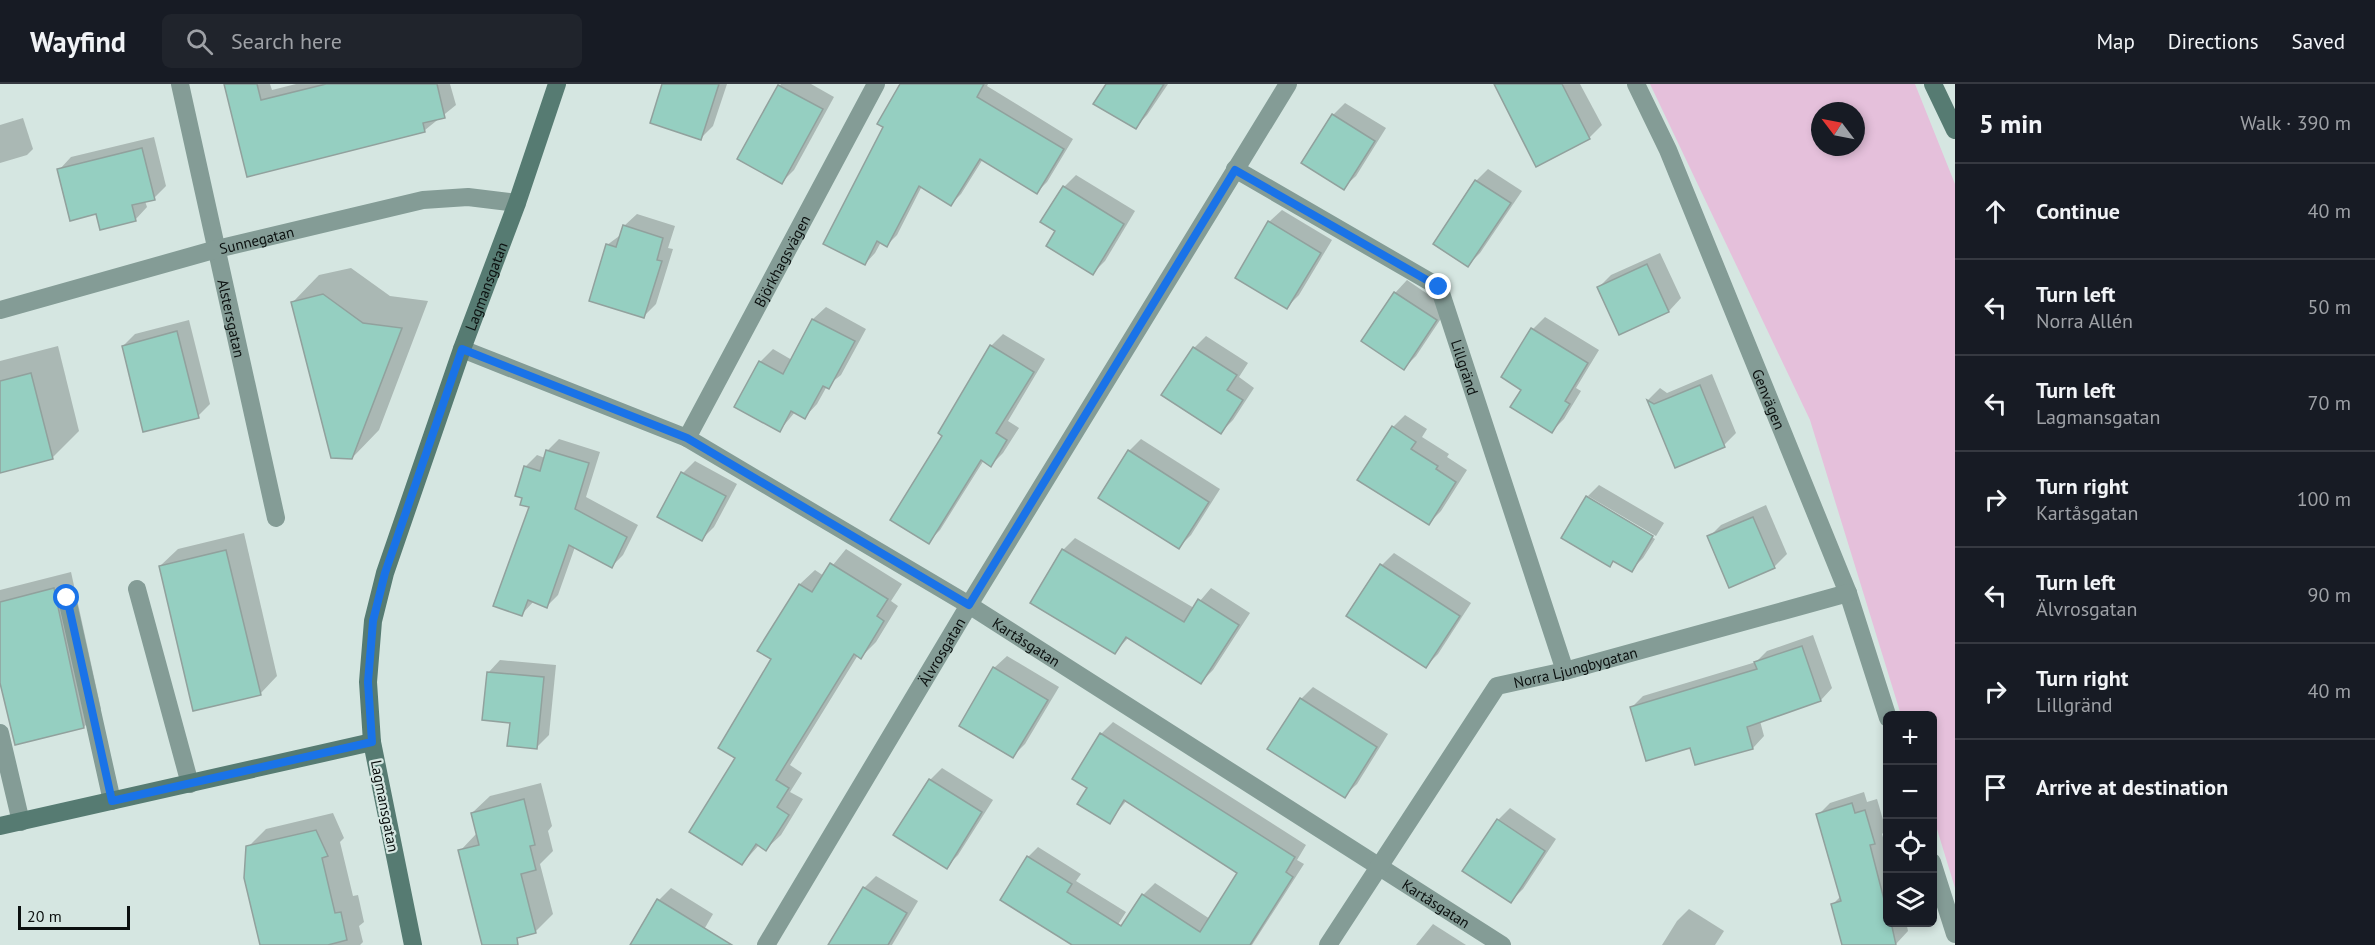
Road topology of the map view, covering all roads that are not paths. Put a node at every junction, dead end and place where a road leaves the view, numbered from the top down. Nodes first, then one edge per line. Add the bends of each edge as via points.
1 (180, 84) edge
2 (557, 84) edge
3 (876, 84) edge
4 (1288, 84) edge
5 (1636, 84) edge
6 (1933, 84) edge
7 (1955, 130) edge
8 (1235, 170) junction
9 (517, 203) junction
10 (217, 249) junction
11 (0, 310) edge
12 (462, 349) junction
13 (687, 438) junction
14 (276, 518) dead end
15 (137, 589) dead end
16 (1848, 593) junction
17 (67, 598) dead end
18 (969, 605) junction
19 (1565, 671) junction
20 (1885, 711) edge
21 (0, 733) edge
22 (372, 742) junction
23 (190, 784) junction
24 (112, 801) junction
25 (21, 822) junction
26 (0, 826) edge
27 (1379, 867) junction
28 (1936, 873) edge
29 (1955, 934) edge
30 (413, 945) edge
31 (766, 945) edge
32 (1328, 945) edge
33 (1502, 945) edge

1 - 10 street, Alstersgatan
2 - 9 street, Lagmansgatan
3 - 13 street, Björkhagsvägen
4 - 8 street, Älvrosgatan
5 - 16 street, Genvägen via 1668,150
6 - 7 street
8 - 18 street, Älvrosgatan
8 - 19 street, Lillgränd via 1439,287
9 - 10 street, Sunnegatan via 468,197 423,200
9 - 12 street, Lagmansgatan
10 - 11 street, Sunnegatan
10 - 14 street, Alstersgatan
12 - 13 street, Kartåsgatan
12 - 22 street, Lagmansgatan via 385,573 373,621 368,682
13 - 18 street, Kartåsgatan
15 - 23 street
16 - 19 street, Norra Ljungbygatan
16 - 20 street, Genvägen
17 - 24 street
18 - 27 street, Kartåsgatan
18 - 31 street, Älvrosgatan
19 - 27 street, Norra Ljungbygatan via 1497,686
21 - 25 street
22 - 23 street
22 - 30 street, Lagmansgatan
23 - 24 street
24 - 25 street
25 - 26 street
27 - 32 street, Norra Ljungbygatan
27 - 33 street, Kartåsgatan
28 - 29 street

